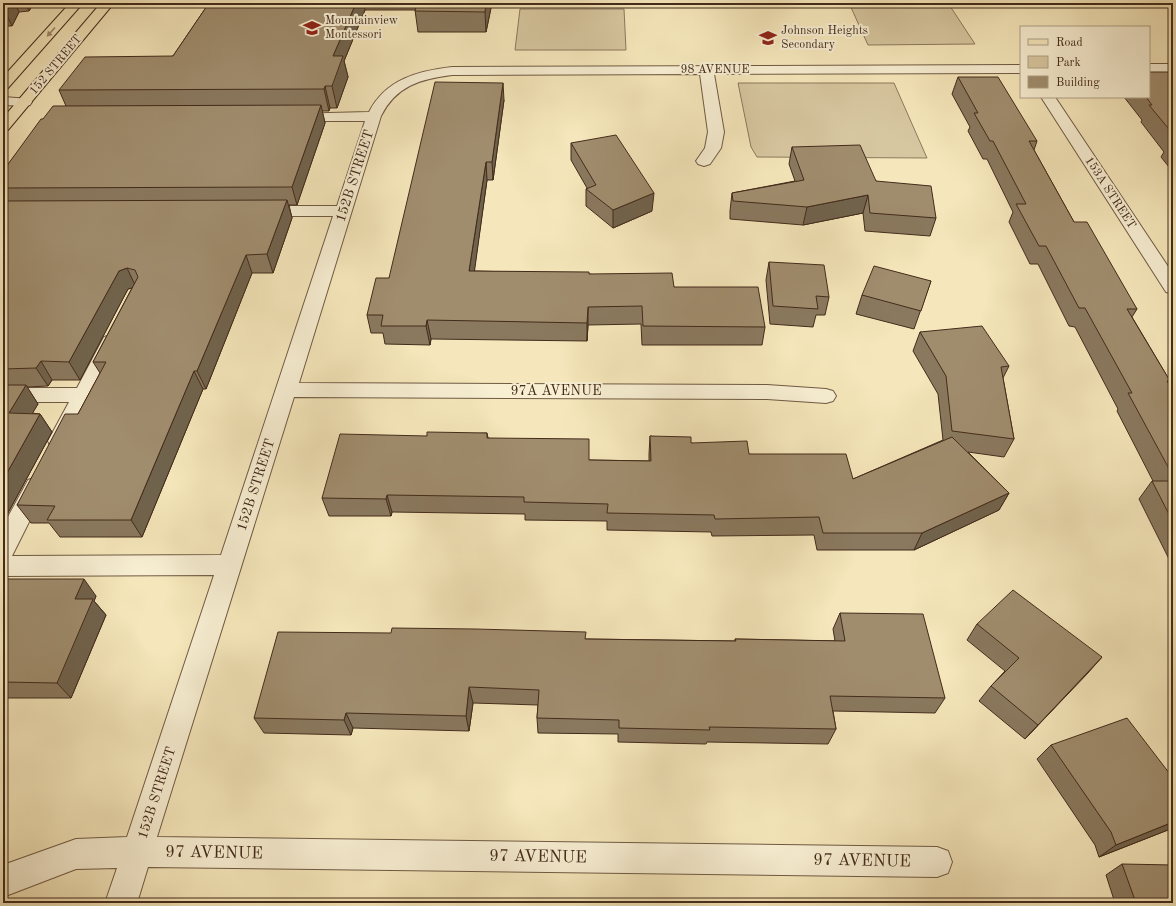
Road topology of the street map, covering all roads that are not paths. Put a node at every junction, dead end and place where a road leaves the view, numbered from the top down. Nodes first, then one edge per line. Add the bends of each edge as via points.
1 (77, 3) edge
2 (108, 3) edge
3 (1150, 68) edge
4 (1173, 68) edge
5 (1020, 69) edge
6 (706, 70) junction
7 (410, 81) joint
8 (3, 85) edge
9 (1049, 98) edge
10 (3, 102) edge
11 (24, 102) junction
12 (374, 116) junction
13 (276, 117) edge
14 (3, 127) edge
15 (704, 161) dead end
16 (242, 211) edge
17 (344, 211) junction
18 (1173, 288) edge
19 (118, 328) edge
20 (286, 390) junction
21 (84, 394) junction
22 (3, 395) edge
23 (826, 396) dead end
24 (3, 549) edge
25 (230, 565) junction
26 (3, 566) edge
27 (138, 852) junction
28 (937, 862) dead end
29 (3, 881) edge
30 (121, 903) edge

1 -> 8 main road, 152 STREET
2 - 11 main road, 152 STREET
3 - 4 street
5 - 6 street, 98 AVENUE
6 - 7 street, 98 AVENUE via 452,71
6 - 15 street via 716,132 713,148
7 - 12 street, 152B STREET via 386,95
9 - 18 street, 153A STREET
10 - 11 street
11 - 14 main road, 152 STREET
12 - 13 street
12 - 17 street, 152B STREET
16 - 17 street
17 - 20 street, 152B STREET
19 - 21 street
20 - 23 street, 97A AVENUE via 767,392
20 - 25 street, 152B STREET
21 - 22 street
21 - 24 street
25 - 26 street
25 - 27 street, 152B STREET
27 - 28 street, 97 AVENUE
27 - 29 street, 97 AVENUE via 76,854
27 - 30 street, 152B STREET

